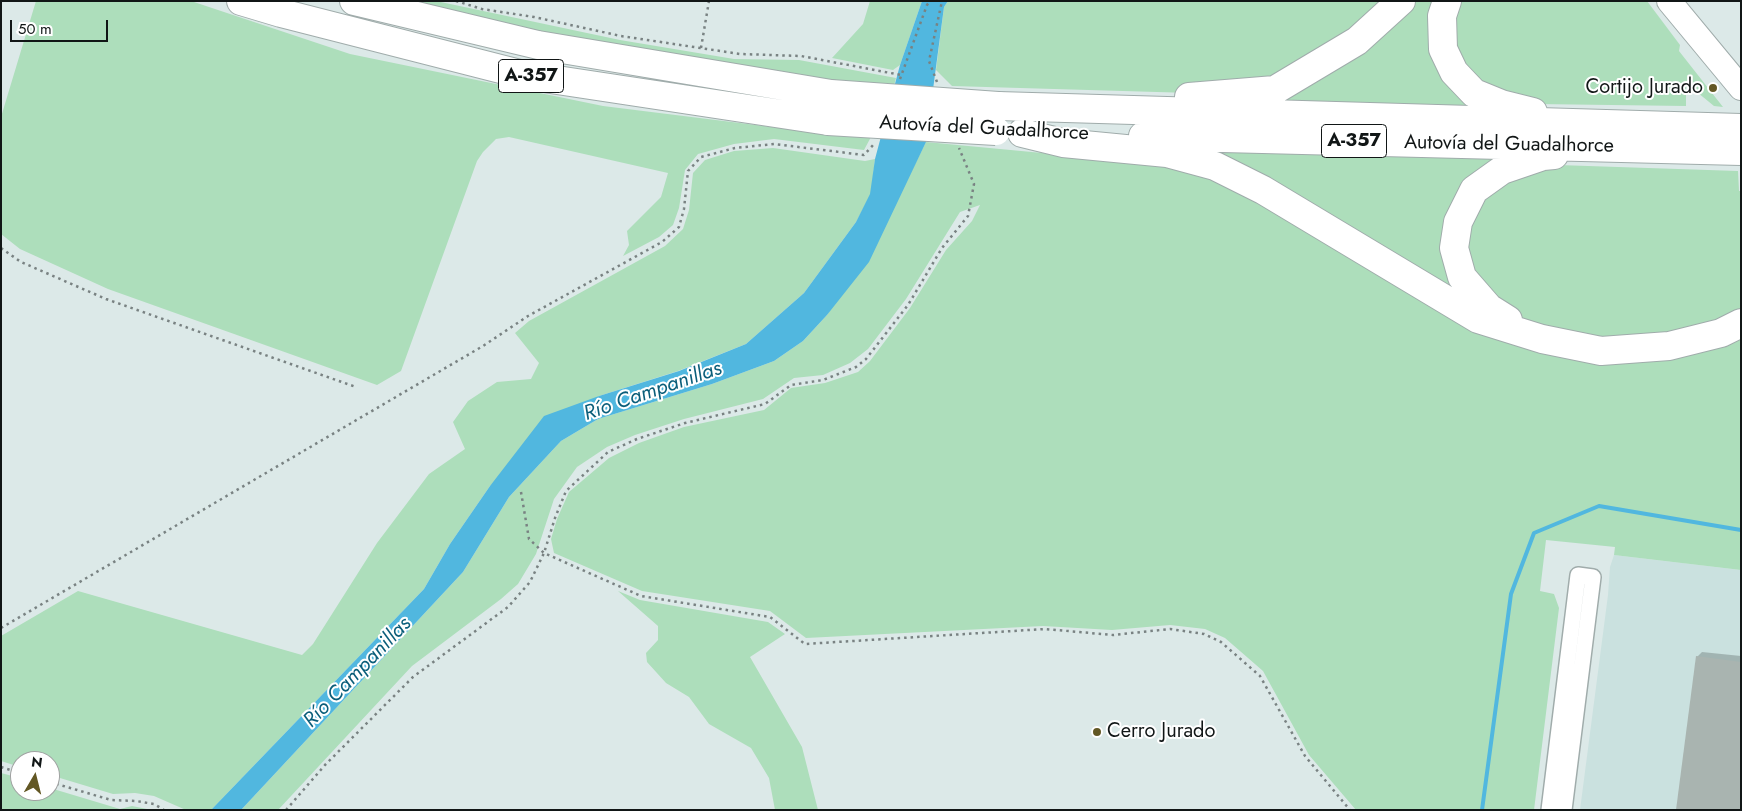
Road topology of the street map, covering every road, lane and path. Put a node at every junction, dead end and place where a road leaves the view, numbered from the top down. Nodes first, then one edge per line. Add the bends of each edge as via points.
1 (241, 1) edge
2 (354, 1) edge
3 (456, 1) edge
4 (709, 1) edge
5 (930, 1) edge
6 (1401, 1) edge
7 (1447, 1) edge
8 (1669, 1) edge
9 (701, 48) junction
10 (901, 75) junction
11 (898, 84) dead end
12 (1741, 88) edge
13 (1059, 108) junction
14 (1005, 123) junction
15 (1741, 128) edge
16 (1709, 139) junction
17 (875, 143) dead end
18 (1741, 151) edge
19 (968, 216) dead end
20 (1, 248) edge
21 (1741, 323) edge
22 (1542, 339) junction
23 (356, 387) dead end
24 (521, 492) dead end
25 (544, 553) junction
26 (1, 628) edge
27 (60, 785) edge
28 (164, 810) edge
29 (286, 810) edge
30 (1350, 810) edge
31 (1549, 810) edge
32 (1564, 810) edge

1 - 14 highway, Autovía del Guadalhorce / A-357, bridge via 524,75 828,121
2 - 14 highway, Autovía del Guadalhorce / A-357, bridge via 538,45
3 - 9 path via 621,36
4 - 9 path
5 - 10 path
6 - 13 highway via 1357,40 1275,90
7 - 16 highway via 1442,16 1443,49 1454,72 1474,93 1535,113
8 - 12 main road
9 - 10 path via 740,54 801,56
10 - 11 path
13 - 14 highway, Autovía del Guadalhorce / A-357
13 - 16 highway, Autovía del Guadalhorce / A-357
14 - 16 highway, Autovía del Guadalhorce / A-357
14 - 22 highway via 1063,143 1167,153 1215,166 1263,190 1478,319
15 - 16 highway, Autovía del Guadalhorce / A-357
16 - 18 highway, Autovía del Guadalhorce / A-357
16 - 22 highway via 1543,156 1502,170 1474,190 1458,222 1454,248 1462,277 1489,308
17 - 26 path via 864,155 774,144 735,148 701,157 688,171 679,227 662,242 528,316 475,351
19 - 25 path via 942,248 908,305 856,368 823,380 791,385 765,404 685,423 637,438 608,452 566,491
20 - 23 path via 21,262 106,299
21 - 22 highway via 1721,333 1669,346 1601,352
24 - 25 path via 530,539
25 - 29 path via 530,582 508,606 413,677 325,765
25 - 30 path via 641,596 770,617 805,644 1045,630 1113,635 1170,630 1204,634 1221,642 1260,676 1305,756
27 - 28 path via 111,800 154,804
31 - 32 street via 1578,576 1593,577

